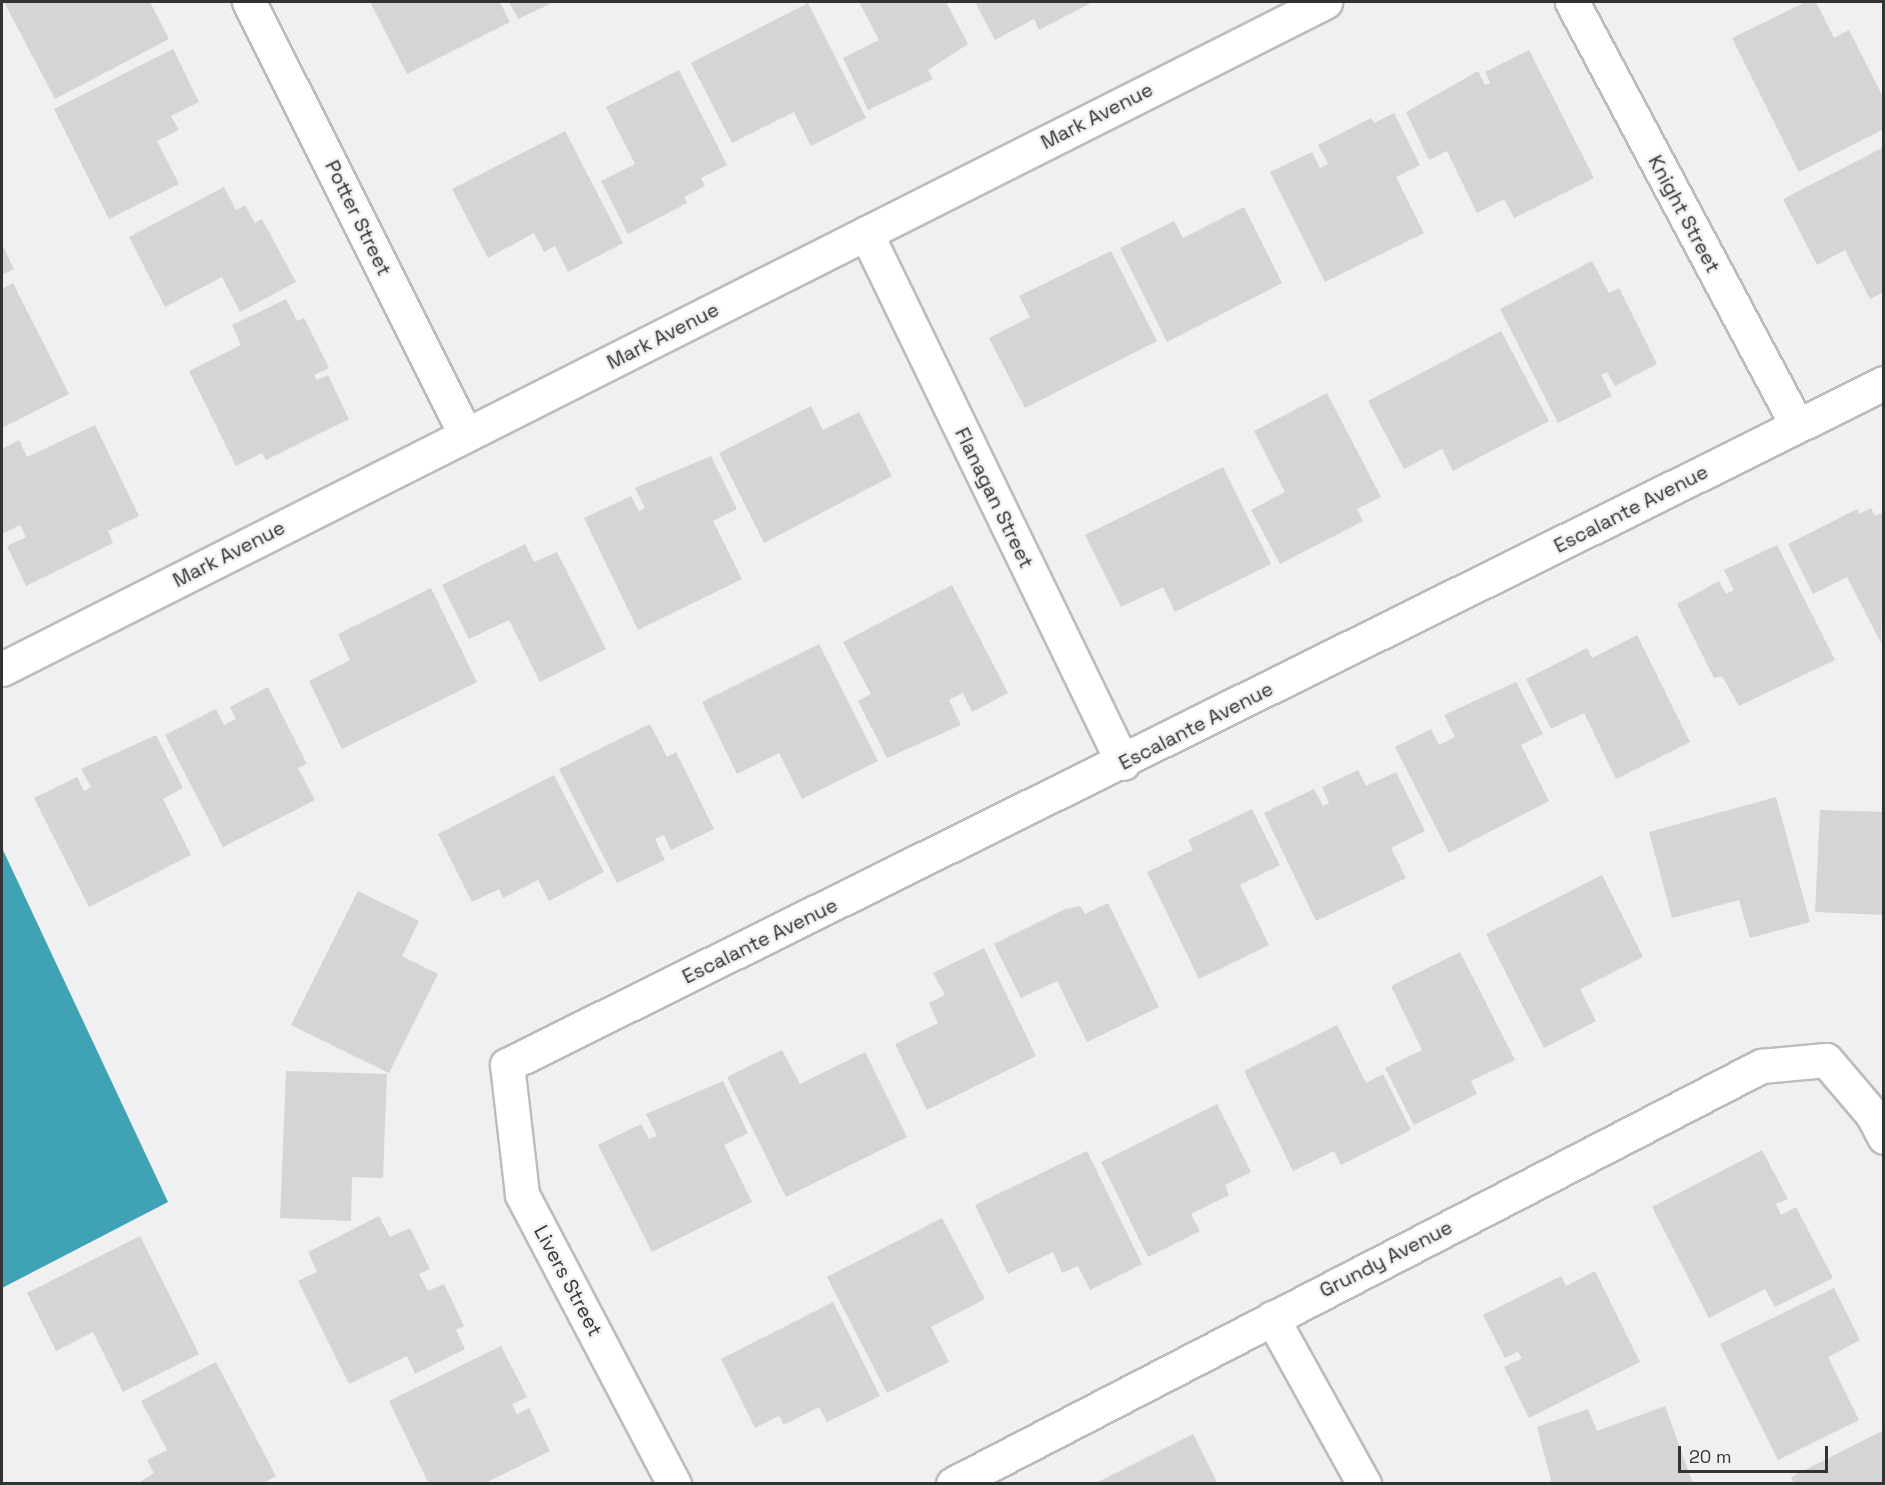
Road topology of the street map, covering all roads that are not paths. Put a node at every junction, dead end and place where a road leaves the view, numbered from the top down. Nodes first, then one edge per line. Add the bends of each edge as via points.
1 (249, 2) edge
2 (1325, 2) edge
3 (1572, 2) edge
4 (866, 233) junction
5 (1884, 383) edge
6 (1797, 426) junction
7 (466, 435) junction
8 (2, 669) edge
9 (1123, 763) junction
10 (507, 1065) joint
11 (1884, 1137) edge
12 (1272, 1318) junction
13 (675, 1484) edge
14 (953, 1484) edge
15 (1364, 1484) edge

1 - 7 street, Potter Street
2 - 4 street, Mark Avenue
3 - 6 street, Knight Street
4 - 7 street, Mark Avenue
4 - 9 street, Flanagan Street
5 - 6 street, Escalante Avenue
6 - 9 street, Escalante Avenue
7 - 8 street, Mark Avenue
9 - 10 street, Escalante Avenue
10 - 13 street, Livers Street via 522,1194
11 - 12 street, Grundy Avenue via 1872,1114 1826,1060 1761,1066
12 - 14 street, Grundy Avenue
12 - 15 street

